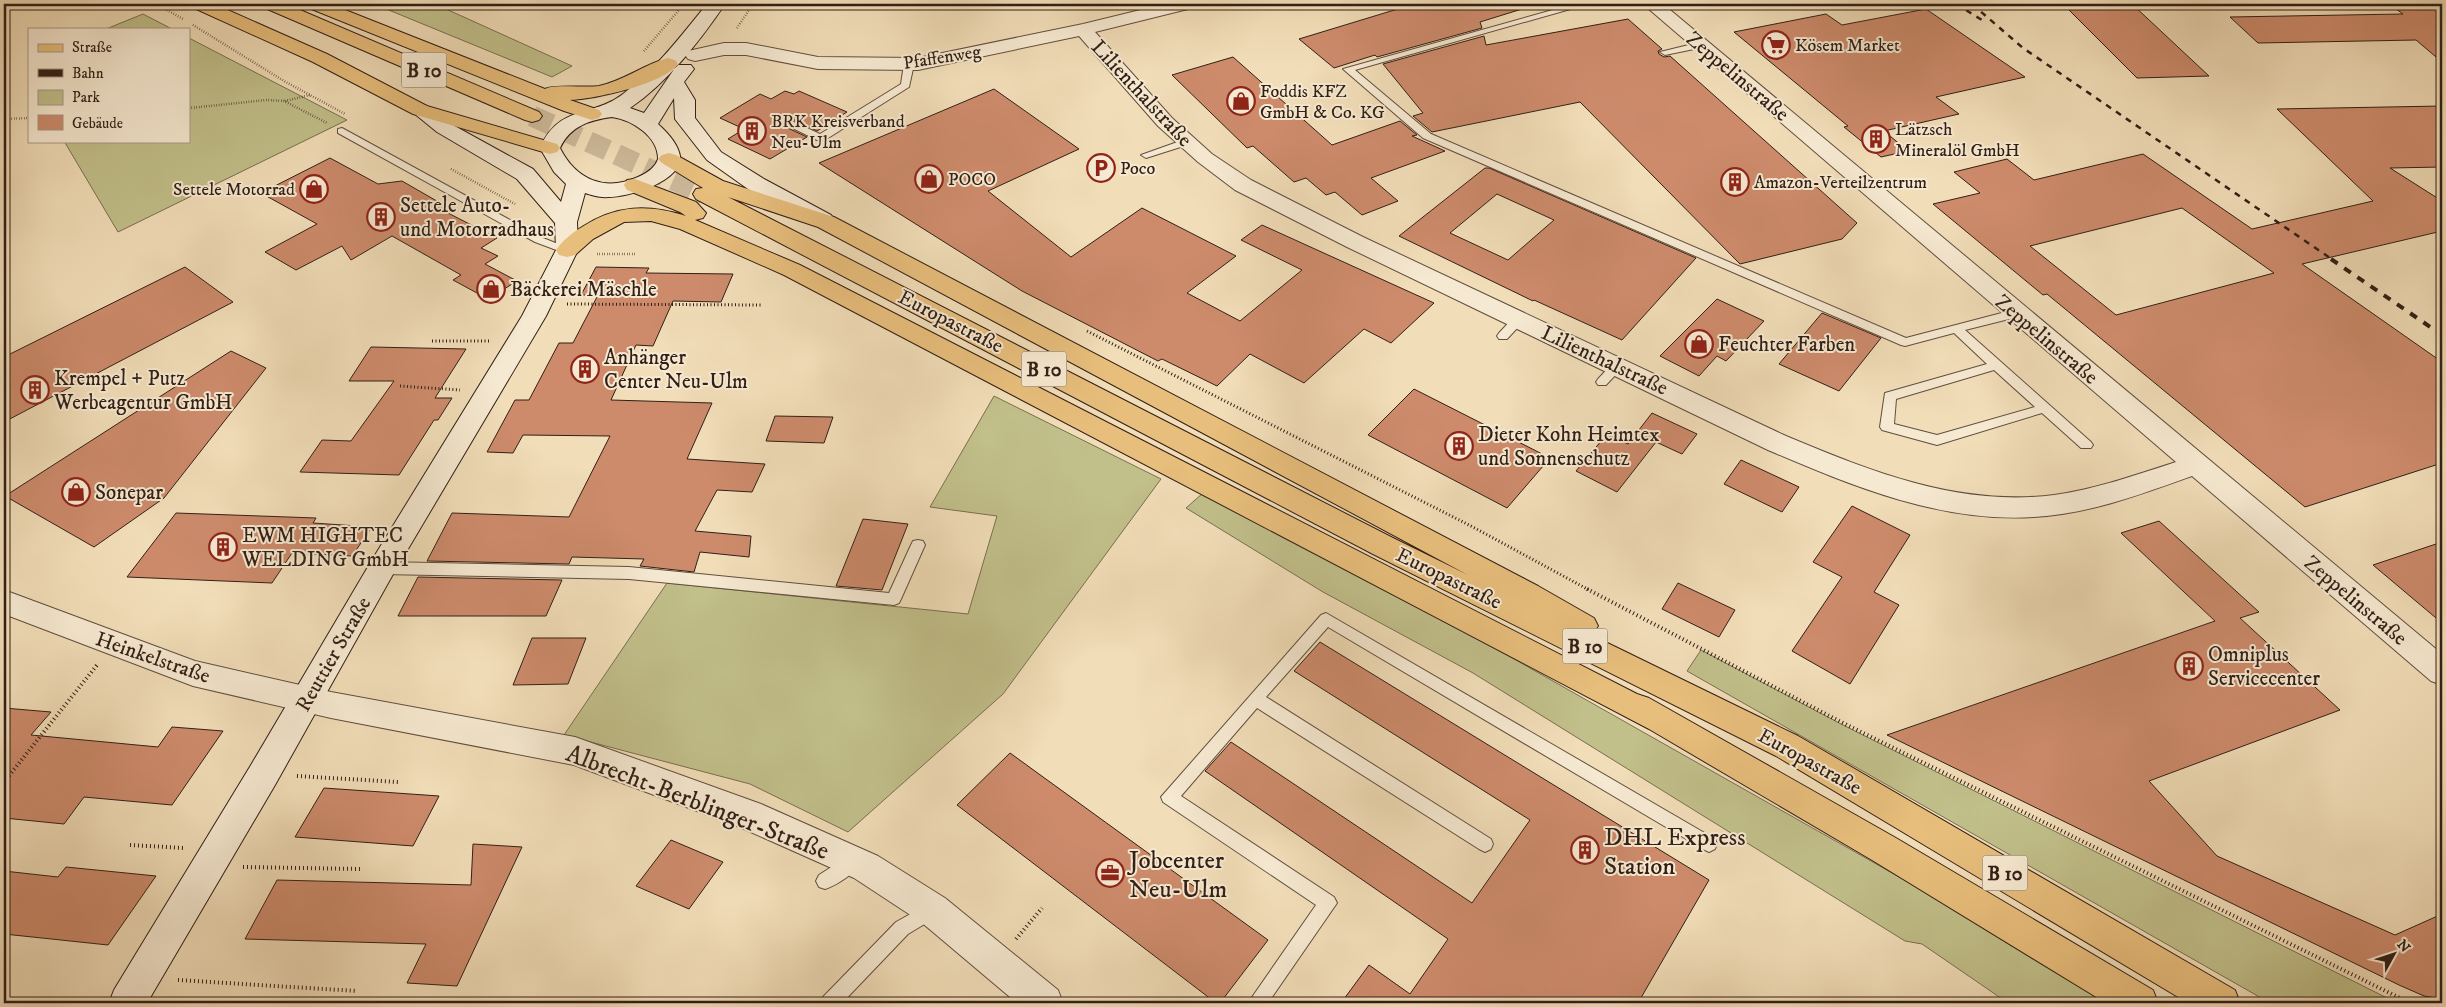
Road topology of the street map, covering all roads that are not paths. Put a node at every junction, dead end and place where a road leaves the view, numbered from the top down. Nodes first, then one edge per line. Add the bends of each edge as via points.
1 (200, 4) edge
2 (255, 4) edge
3 (271, 4) edge
4 (315, 4) edge
5 (716, 4) edge
6 (736, 4) edge
7 (1186, 4) edge
8 (1583, 4) edge
9 (1652, 4) edge
10 (315, 24) junction
11 (1083, 30) junction
12 (1701, 45) junction
13 (1665, 52) dead end
14 (678, 64) junction
15 (909, 64) junction
16 (518, 85) junction
17 (420, 110) junction
18 (612, 111) junction
19 (592, 114) junction
20 (532, 116) tunnel mouth
21 (781, 120) dead end
22 (648, 124) junction
23 (342, 131) road end
24 (1186, 142) junction
25 (550, 148) junction
26 (1146, 154) dead end
27 (669, 159) junction
28 (577, 182) junction
29 (635, 185) junction
30 (608, 191) junction
31 (704, 194) tunnel mouth
32 (566, 222) junction
33 (826, 222) junction
34 (738, 246) junction
35 (567, 250) junction
36 (2017, 313) junction
37 (1956, 329) junction
38 (1997, 365) junction
39 (2044, 408) junction
40 (2086, 445) dead end
41 (2196, 465) junction
42 (918, 545) dead end
43 (1383, 546) junction
44 (382, 568) junction
45 (4, 602) edge
46 (2442, 672) edge
47 (1256, 699) junction
48 (306, 700) junction
49 (1652, 717) junction
50 (1787, 746) junction
51 (1485, 844) dead end
52 (1709, 844) dead end
53 (854, 861) junction
54 (825, 881) dead end
55 (933, 910) junction
56 (127, 1003) edge
57 (830, 1003) edge
58 (1045, 1003) edge
59 (1257, 1003) edge
60 (2140, 1003) edge
61 (2222, 1003) edge

1 - 17 main road via 320,58
2 - 10 main road, B 10
3 - 10 main road, B 10
4 - 16 main road
5 - 14 street
6 - 14 street
7 - 11 street, Pfaffenweg
8 - 37 lane via 1348,70 1427,136 1905,342
9 - 12 street, Zeppelinstraße
10 - 20 main road, B 10
11 - 15 street, Pfaffenweg via 945,60
11 - 24 street, Lilienthalstraße
12 - 13 lane
12 - 36 street, Zeppelinstraße
14 - 15 street, Pfaffenweg via 724,48 818,63
14 - 16 main road via 624,86 597,93 570,95
14 - 18 street
14 - 22 street
14 - 33 street via 686,100 685,119 714,156 756,184
15 - 21 lane via 906,85 821,138
16 - 19 main road via 559,104
17 - 25 main road
17 - 32 street via 444,128 525,174
18 - 19 street
18 - 22 street via 638,116
19 - 25 street via 564,126 554,136
22 - 27 street via 668,149
23 - 35 lane via 539,240
24 - 26 lane
24 - 41 street, Lilienthalstraße via 1243,185 1510,328 1610,374 1841,470 1948,502 1993,507 2044,506 2109,493
25 - 28 street via 559,165
27 - 29 street via 664,169
27 - 33 main road via 715,186
28 - 30 street
28 - 32 street, Reuttier Straße
29 - 30 street
29 - 34 main road via 688,207
30 - 32 street via 590,201
31 - 43 main road, Europastraße / B 10
32 - 35 street, Reuttier Straße
33 - 50 main road via 1528,594
34 - 35 main road via 663,215 635,213 597,225
34 - 49 main road via 792,270
35 - 44 street, Reuttier Straße via 519,342
36 - 37 lane
36 - 41 street, Zeppelinstraße
37 - 38 lane
38 - 39 lane
38 - 39 lane via 1890,396 1887,427 1936,440
39 - 40 lane
41 - 46 street, Zeppelinstraße
42 - 44 lane via 894,599 629,573
43 - 49 main road, Europastraße / B 10
43 - 50 main road, Europastraße / B 10
44 - 48 street, Reuttier Straße
45 - 48 street, Heinkelstraße via 193,674
47 - 51 lane
47 - 52 lane via 1326,620
47 - 59 lane via 1169,798 1328,903
48 - 53 street, Albrecht-Berblinger-Straße via 575,751 749,815
48 - 56 street, Reuttier Straße
49 - 60 main road, Europastraße / B 10 via 1884,849
50 - 61 main road, Europastraße / B 10
53 - 54 lane
53 - 55 street, Albrecht-Berblinger-Straße
55 - 57 lane via 902,928
55 - 58 street, Albrecht-Berblinger-Straße

